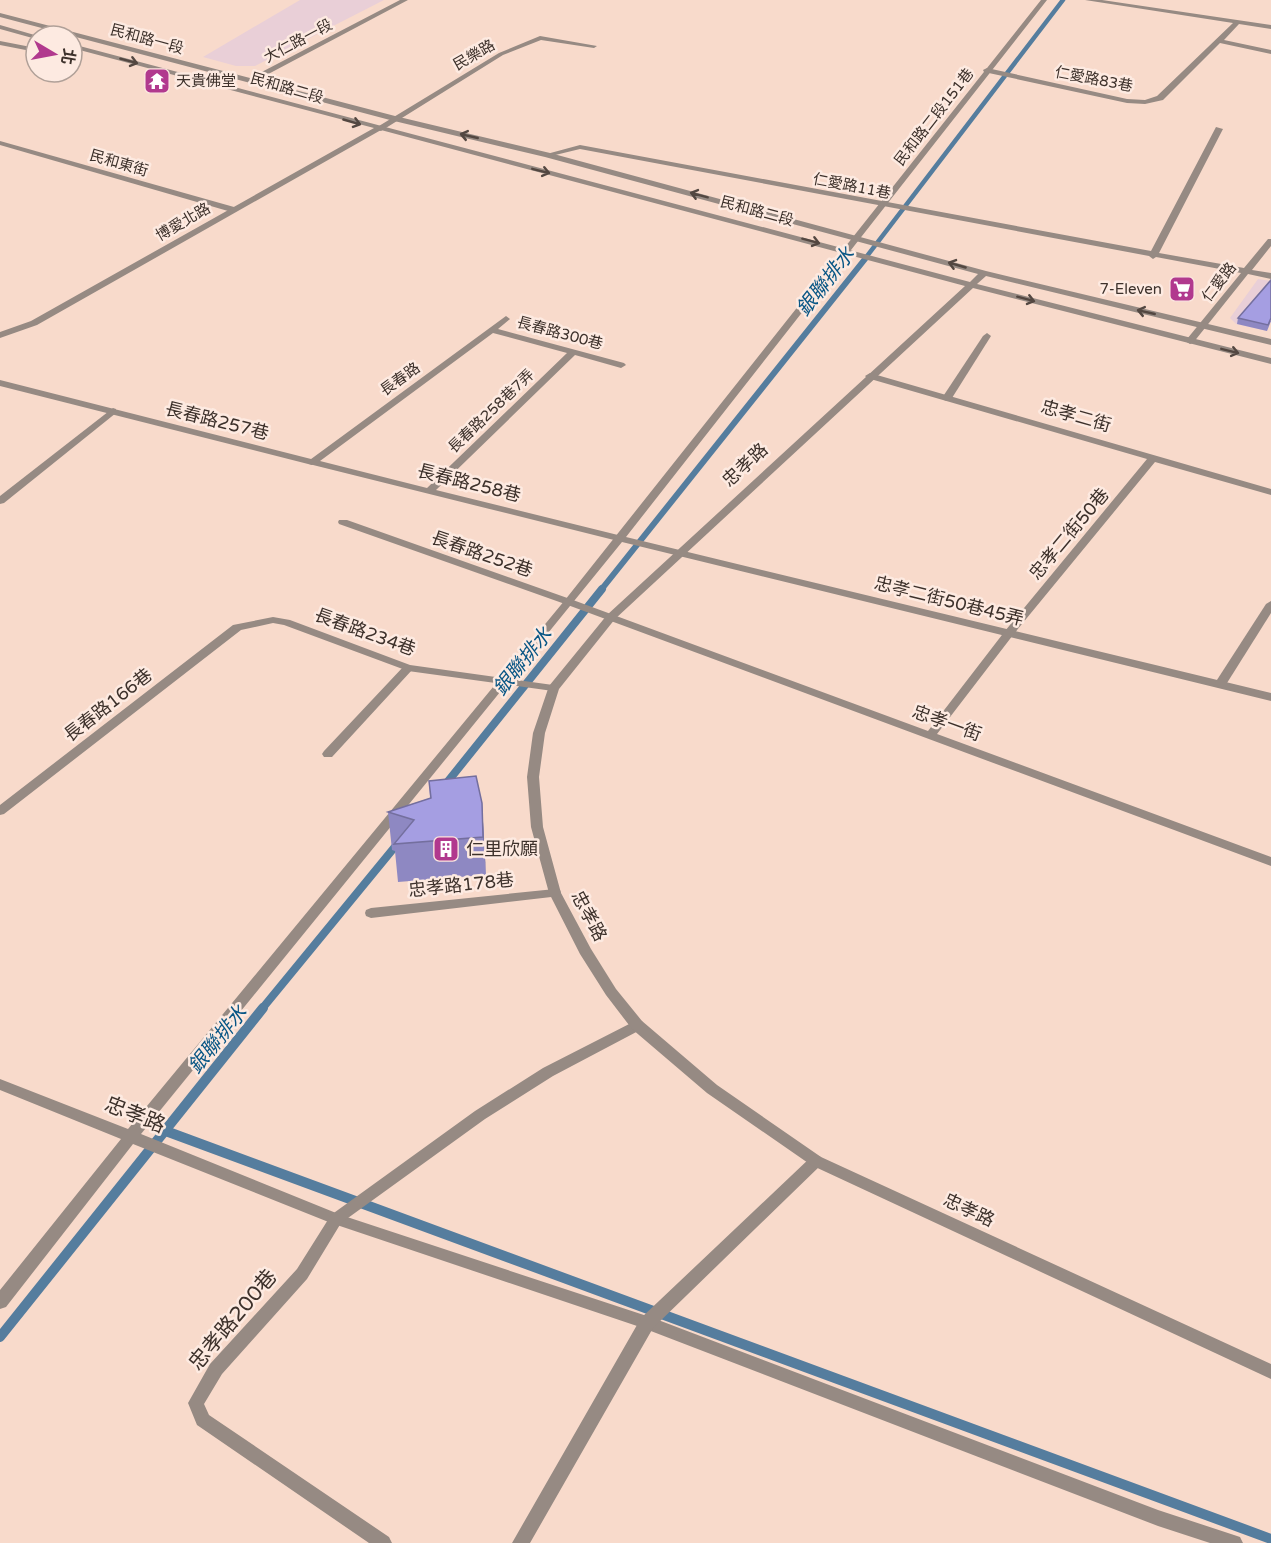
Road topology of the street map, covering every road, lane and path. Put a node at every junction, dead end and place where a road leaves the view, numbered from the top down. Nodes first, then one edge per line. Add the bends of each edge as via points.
1 (405, 0) edge
2 (1044, 0) edge
3 (1088, 0) edge
4 (0, 15) edge
5 (1238, 22) junction
6 (0, 27) edge
7 (1271, 27) edge
8 (24, 34) edge
9 (1220, 41) junction
10 (0, 44) edge
11 (594, 46) dead end
12 (24, 48) edge
13 (84, 49) edge
14 (1271, 52) edge
15 (992, 71) junction
16 (252, 80) junction
17 (235, 89) junction
18 (393, 118) junction
19 (378, 129) junction
20 (1219, 129) dead end
21 (0, 142) edge
22 (547, 155) junction
23 (674, 189) junction
24 (655, 200) junction
25 (883, 205) junction
26 (231, 209) junction
27 (856, 237) junction
28 (1271, 241) edge
29 (848, 251) junction
30 (1153, 256) junction
31 (1244, 271) junction
32 (984, 273) junction
33 (1271, 276) edge
34 (972, 284) junction
35 (506, 319) dead end
36 (1203, 325) junction
37 (492, 330) junction
38 (0, 335) edge
39 (987, 336) dead end
40 (1190, 341) junction
41 (1271, 342) edge
42 (572, 352) junction
43 (1271, 361) edge
44 (621, 365) dead end
45 (870, 376) junction
46 (0, 383) edge
47 (946, 398) junction
48 (113, 411) junction
49 (1154, 457) junction
50 (312, 462) junction
51 (430, 490) junction
52 (1271, 492) edge
53 (0, 501) edge
54 (343, 522) dead end
55 (618, 538) junction
56 (680, 552) junction
57 (569, 602) junction
58 (1271, 604) edge
59 (611, 617) junction
60 (237, 627) joint
61 (1009, 633) junction
62 (408, 668) junction
63 (502, 682) junction
64 (1221, 683) junction
65 (553, 688) junction
66 (1271, 697) edge
67 (930, 736) junction
68 (328, 754) dead end
69 (0, 811) edge
70 (1271, 862) edge
71 (555, 893) junction
72 (371, 913) dead end
73 (637, 1025) junction
74 (0, 1084) edge
75 (131, 1136) junction
76 (816, 1161) junction
77 (336, 1220) junction
78 (0, 1302) edge
79 (647, 1323) junction
80 (1271, 1372) edge
81 (383, 1543) edge
82 (522, 1543) edge
83 (1234, 1543) edge

1 - 16 street, 大仁路一段
2 - 15 street, 民和路二段151巷
3 - 5 street
4 - 16 street, 民和路一段
5 - 7 street
5 - 9 street, 仁愛路83巷
6 - 8 street
9 - 14 street
9 - 15 street, 仁愛路83巷 via 1160,98 1145,102
10 - 12 street
11 - 18 street, 民樂路 via 540,38 501,54
13 -> 17 street, 民和路一段
15 - 25 street, 民和路二段151巷
16 - 17 street, 大仁路一段
16 - 18 street, 民和路二段
17 -> 19 street, 民和路二段
18 - 19 street, 民樂路
22 -> 18 street, 民和路二段
19 -> 24 street, 民和路二段
19 - 26 street, 博愛北路
20 - 30 street
21 - 26 street, 民和東街
22 - 23 street, 民和路二段
22 - 25 street, 仁愛路11巷 via 580,147
23 - 24 street
27 -> 23 street, 民和路二段
24 -> 29 street, 民和路二段
25 - 27 street, 民和路二段151巷
25 - 30 street, 仁愛路11巷
26 - 38 street, 博愛北路 via 34,323
27 - 29 street, 民和路二段151巷
32 -> 27 street, 民和路二段
28 - 31 street, 仁愛路
29 - 34 street, 民和路二段
29 - 55 street, 民和路二段151巷
30 - 31 street, 仁愛路11巷
31 - 33 street, 仁愛路11巷
31 - 36 street, 仁愛路
32 - 34 street, 忠孝路
36 -> 32 street, 民和路二段
34 -> 40 street, 民和路二段
34 - 45 street, 忠孝路
35 - 37 street, 長春路
36 - 40 street, 仁愛路
36 - 41 street, 民和路二段
37 - 42 street, 長春路300巷
37 - 50 street, 長春路
39 - 47 street
40 -> 43 street, 民和路二段
42 - 44 street, 長春路300巷
42 - 51 street, 長春路258巷7弄
45 - 47 street, 忠孝二街
45 - 56 street, 忠孝路
46 - 48 street, 長春路257巷
47 - 49 street, 忠孝二街
48 - 50 street, 長春路257巷
48 - 53 street
49 - 52 street, 忠孝二街
49 - 61 street, 忠孝二街50巷
50 - 51 street, 長春路258巷
51 - 55 street, 長春路258巷
54 - 57 street, 長春路252巷
55 - 56 street, 忠孝二街50巷45弄
55 - 57 street, 民和路二段151巷
56 - 59 street, 忠孝路
56 - 61 street, 忠孝二街50巷45弄
57 - 59 street, 長春路252巷
57 - 63 street, 民和路二段151巷
58 - 64 street
59 - 65 street, 忠孝路
59 - 67 street, 忠孝一街
60 - 62 street, 長春路234巷 via 273,620 286,622
60 - 69 street, 長春路166巷
61 - 64 street, 忠孝二街50巷45弄
61 - 67 street, 忠孝二街50巷
62 - 63 street, 長春路234巷
62 - 68 street
63 - 65 street, 長春路234巷
63 - 75 street, 民和路二段151巷
64 - 66 street, 忠孝二街50巷45弄
65 - 71 street, 忠孝路 via 539,733 533,777 537,827
67 - 70 street, 忠孝一街
71 - 72 street, 忠孝路178巷
71 - 73 street, 忠孝路 via 585,951
73 - 76 street, 忠孝路 via 712,1089
73 - 77 street via 548,1072 480,1115
74 - 75 street, 忠孝路
75 - 77 street, 忠孝路
75 - 78 street, 民和路二段151巷
76 - 79 street
76 - 80 street, 忠孝路
77 - 79 street, 忠孝路
77 - 81 street, 忠孝路200巷 via 302,1274 216,1369 196,1403 203,1420
79 - 82 street
79 - 83 street, 忠孝路 via 1158,1518

